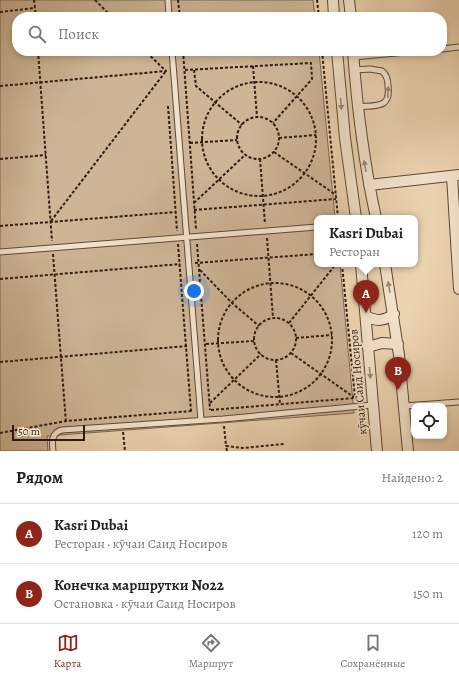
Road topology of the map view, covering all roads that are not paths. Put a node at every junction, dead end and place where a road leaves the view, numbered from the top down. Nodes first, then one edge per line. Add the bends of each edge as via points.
1 (168, 0) edge
2 (333, 0) edge
3 (349, 0) edge
4 (169, 12) edge
5 (334, 12) edge
6 (350, 12) edge
7 (459, 47) edge
8 (447, 48) edge
9 (172, 56) edge
10 (337, 56) edge
11 (353, 56) edge
12 (355, 72) junction
13 (339, 76) junction
14 (358, 107) junction
15 (455, 175) edge
16 (369, 185) junction
17 (356, 215) edge
18 (375, 215) edge
19 (314, 227) edge
20 (187, 238) junction
21 (0, 252) edge
22 (361, 267) edge
23 (386, 267) edge
24 (459, 277) edge
25 (459, 289) edge
26 (394, 314) junction
27 (366, 316) junction
28 (398, 344) junction
29 (368, 347) junction
30 (459, 402) edge
31 (373, 405) junction
32 (404, 406) junction
33 (201, 420) junction
34 (53, 451) edge
35 (376, 451) edge
36 (408, 451) edge

1 - 4 lane
2 - 5 street
3 - 6 street
7 - 8 lane
9 - 20 lane
10 - 13 street
11 - 12 street
12 - 13 street
12 - 14 street
14 -> 12 lane via 385,103 388,87 387,76 382,71 370,69
13 -> 17 street via 344,138
16 -> 14 street
15 - 16 street
15 - 24 street
16 - 18 street
19 - 20 lane
20 - 21 lane
20 - 33 lane
22 - 27 street, кӯчаи Саид Носиров
26 -> 23 street
24 - 25 street
26 - 27 street via 380,321
26 - 28 street
27 - 29 street, кӯчаи Саид Носиров
28 - 29 street
28 - 32 street
29 -> 31 street, кӯчаи Саид Носиров
30 - 32 lane
31 - 33 lane
31 - 35 street, кӯчаи Саид Носиров
32 - 36 street
33 - 34 lane via 59,431 53,437

